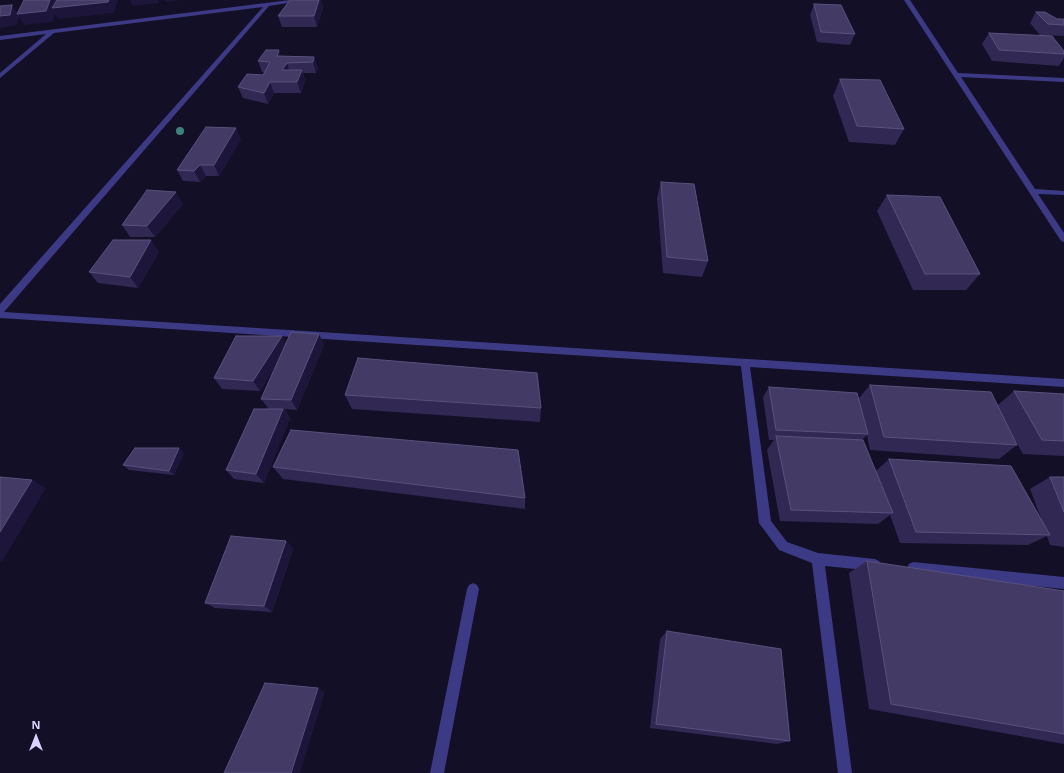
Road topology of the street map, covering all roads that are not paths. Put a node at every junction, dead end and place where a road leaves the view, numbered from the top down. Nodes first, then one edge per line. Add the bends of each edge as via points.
1 (303, 0) edge
2 (907, 0) edge
3 (268, 4) junction
4 (53, 31) junction
5 (0, 38) edge
6 (956, 75) junction
7 (0, 76) edge
8 (1064, 80) edge
9 (1032, 191) junction
10 (1064, 193) edge
11 (1064, 240) edge
12 (0, 310) edge
13 (0, 315) edge
14 (745, 363) junction
15 (1064, 383) edge
16 (818, 559) junction
17 (1064, 583) edge
18 (473, 589) dead end
19 (437, 773) edge
20 (845, 773) edge

1 - 3 street
2 - 6 street
3 - 4 street
3 - 12 street
4 - 5 street
4 - 7 street
6 - 8 street
6 - 9 street
9 - 10 street
9 - 11 street
13 - 14 street
14 - 15 street
14 - 16 street via 765,523 783,546
16 - 17 street
16 - 20 street
18 - 19 street

